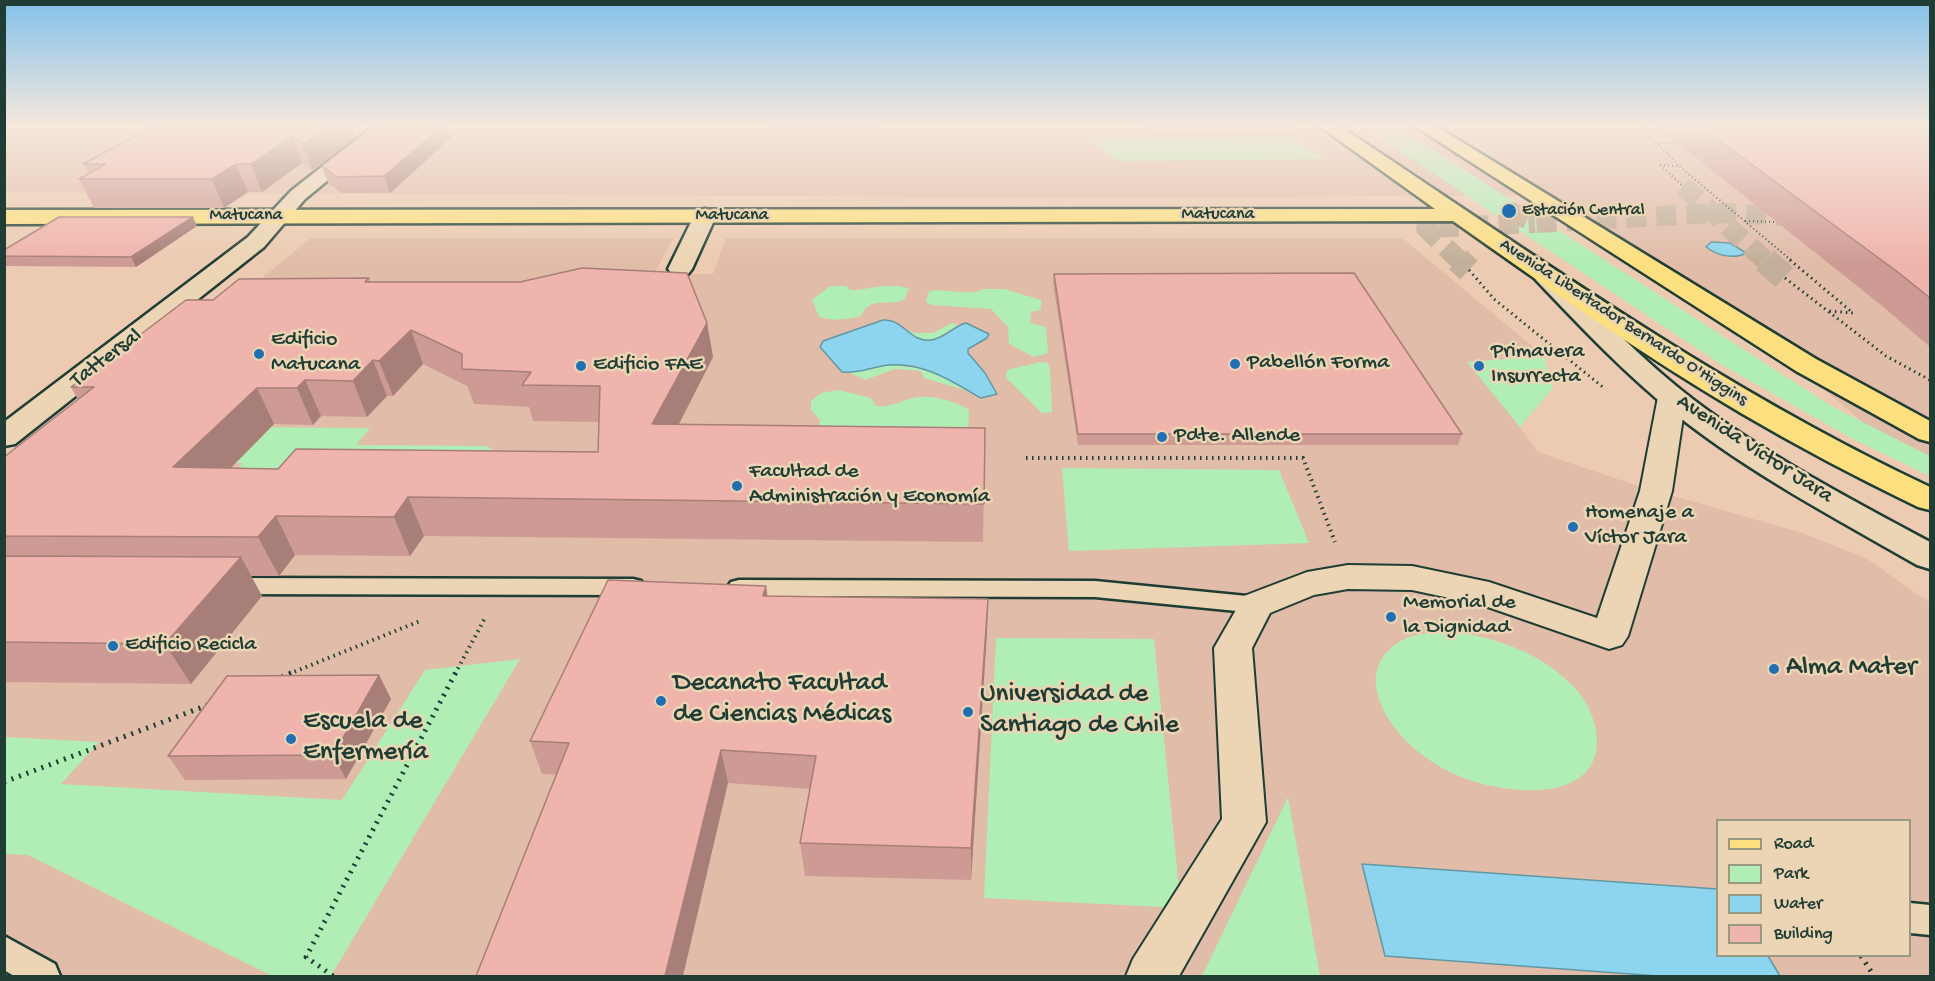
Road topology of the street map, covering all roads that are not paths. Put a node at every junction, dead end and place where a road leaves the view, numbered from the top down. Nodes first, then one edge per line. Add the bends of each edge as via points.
1 (328, 171) edge
2 (1395, 171) edge
3 (1495, 171) edge
4 (1460, 215) junction
5 (280, 216) junction
6 (705, 216) junction
7 (10, 220) edge
8 (680, 269) dead end
9 (1541, 271) junction
10 (1672, 397) junction
11 (1930, 433) edge
12 (4, 437) edge
13 (1930, 500) edge
14 (1930, 557) edge
15 (206, 586) edge
16 (654, 587) edge
17 (713, 588) edge
18 (1257, 604) junction
19 (1911, 918) edge
20 (1930, 920) edge
21 (4, 951) edge
22 (43, 976) edge
23 (1151, 976) edge

1 - 5 street, Tattersal via 298,195
2 - 4 main road, Avenida Libertador Bernardo O'Higgins
3 - 11 main road via 1806,365
4 - 6 main road, Matucana
4 - 9 main road, Avenida Libertador Bernardo O'Higgins
5 - 6 main road, Matucana
5 - 7 main road, Matucana
5 - 12 street, Tattersal via 209,281
6 - 8 street
9 - 10 street, Avenida Víctor Jara via 1629,361
9 - 13 main road, Avenida Libertador Bernardo O'Higgins via 1726,392 1821,446
10 - 14 street, Avenida Víctor Jara via 1792,478
10 - 18 street via 1656,491 1609,636 1489,594 1412,578 1348,577 1307,584
15 - 16 lane
17 - 18 lane via 1095,590
18 - 23 street via 1233,648 1244,822
19 - 20 lane
21 - 22 lane

